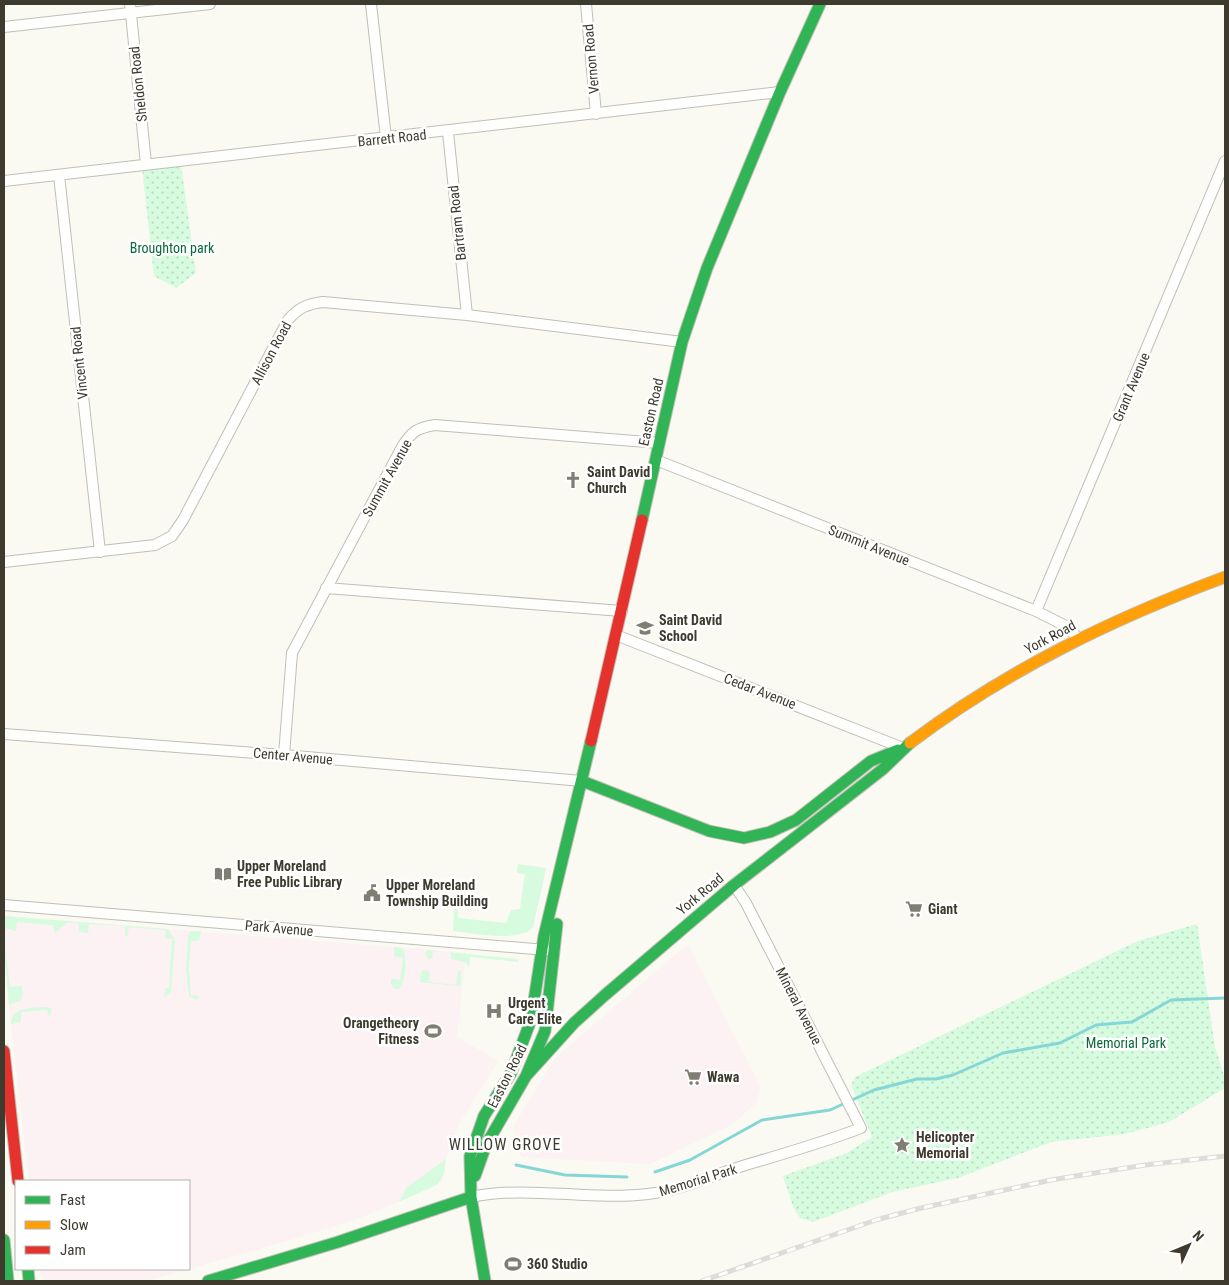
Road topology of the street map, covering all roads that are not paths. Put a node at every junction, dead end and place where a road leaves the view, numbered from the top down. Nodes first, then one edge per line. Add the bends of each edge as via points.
1 (210, 4) edge
2 (371, 4) edge
3 (586, 4) edge
4 (820, 4) edge
5 (131, 9) edge
6 (4, 27) edge
7 (780, 92) junction
8 (596, 114) junction
9 (448, 132) junction
10 (386, 138) junction
11 (1225, 161) edge
12 (146, 164) junction
13 (59, 175) junction
14 (4, 181) edge
15 (467, 315) junction
16 (682, 342) junction
17 (659, 443) junction
18 (656, 460) junction
19 (100, 552) junction
20 (4, 562) edge
21 (1225, 577) edge
22 (326, 588) junction
23 (622, 611) junction
24 (1036, 612) junction
25 (616, 635) junction
26 (1078, 638) junction
27 (4, 734) edge
28 (903, 748) junction
29 (284, 754) junction
30 (582, 780) junction
31 (565, 844) junction
32 (734, 885) junction
33 (4, 905) edge
34 (541, 950) junction
35 (554, 951) junction
36 (4, 1051) edge
37 (526, 1076) junction
38 (861, 1128) joint
39 (18, 1180) edge
40 (471, 1197) junction
41 (4, 1240) edge
42 (8, 1281) edge
43 (208, 1281) edge
44 (485, 1281) edge

1 - 5 street
2 - 10 street
3 - 8 street, Vernon Road
4 - 7 main road, Easton Road
5 - 6 street
5 - 12 street, Sheldon Road
7 - 8 street, Barrett Road
7 - 16 main road, Easton Road via 707,268
8 - 9 street, Barrett Road
9 - 10 street, Barrett Road
9 - 15 street, Bartram Road
10 - 12 street, Barrett Road
11 - 24 street, Grant Avenue
12 - 13 street, Barrett Road
13 - 14 street, Barrett Road
13 - 19 street, Vincent Road
15 - 16 street, Allison Road
15 - 19 street, Allison Road via 323,302 308,304 296,311 288,320 172,536 155,546
16 - 17 main road, Easton Road
17 - 18 main road, Easton Road
17 - 22 street, Summit Avenue via 445,426 419,428 402,447
18 - 23 main road, Easton Road
18 - 24 street, Summit Avenue
19 - 20 street, Allison Road
21 - 26 main road, York Road via 1163,600
22 - 23 street
22 - 29 street, Summit Avenue via 292,653
23 - 25 main road, Easton Road
24 - 26 street, Summit Avenue via 1066,626
25 - 28 street, Cedar Avenue
25 - 30 main road, Easton Road
26 - 28 main road, York Road via 981,693
27 - 29 street, Center Avenue
28 - 30 main road, York Road via 871,760 796,820 770,832 744,838 709,832
28 - 32 main road, York Road via 883,769
29 - 30 street, Center Avenue
30 - 31 main road, Easton Road
31 - 34 main road, Easton Road
31 - 35 main road, Easton Road
32 - 37 main road, York Road via 574,1023
32 - 38 street, Mineral Avenue
33 - 34 street, Park Avenue
34 - 35 street, Park Avenue
34 - 40 main road, Easton Road via 531,1020 511,1073 484,1116 474,1139 468,1175
35 - 37 main road, Easton Road via 545,1031
36 - 39 main road
37 - 40 main road, Easton Road via 486,1146
38 - 40 street, Memorial Park via 664,1192 582,1195 508,1191
40 - 43 main road
40 - 44 main road
41 - 42 main road

